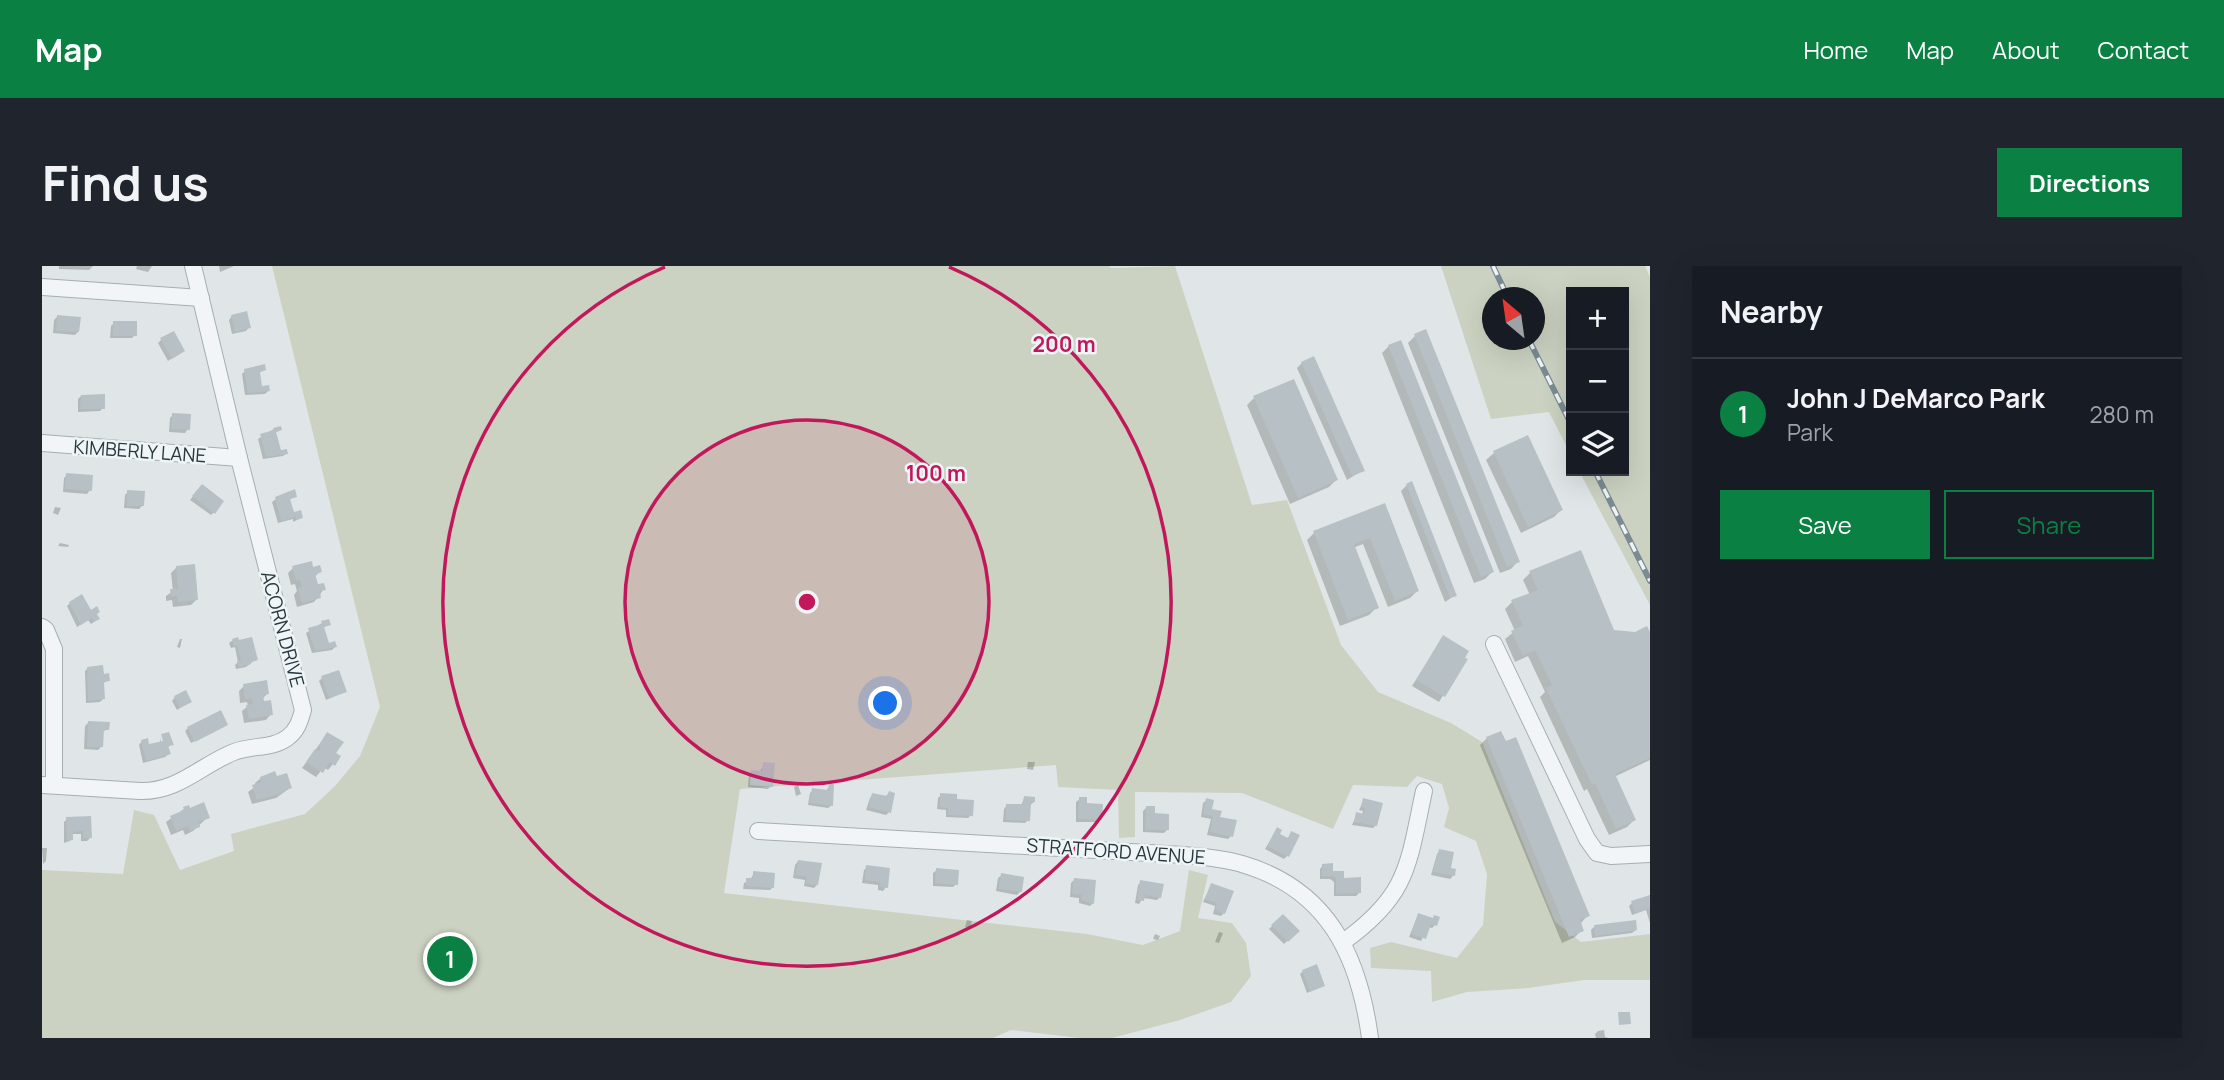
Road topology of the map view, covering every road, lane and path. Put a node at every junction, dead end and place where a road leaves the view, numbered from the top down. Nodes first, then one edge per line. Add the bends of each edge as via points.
1 (193, 266) edge
2 (42, 287) edge
3 (201, 298) junction
4 (42, 443) edge
5 (239, 458) junction
6 (42, 627) edge
7 (1494, 644) dead end
8 (48, 785) edge
9 (1424, 791) dead end
10 (758, 831) dead end
11 (1650, 854) edge
12 (1343, 942) junction
13 (1370, 1038) edge

1 - 3 street, ACORN DRIVE
2 - 3 street
3 - 5 street, ACORN DRIVE
4 - 5 street, KIMBERLY LANE
5 - 8 street, ACORN DRIVE via 300,692 303,710 298,726 287,738 234,752 190,778 155,791
6 - 8 street via 54,649
7 - 11 street via 1597,853
9 - 12 street via 1401,884 1382,911
10 - 12 street, STRATFORD AVENUE via 1226,860 1261,871 1297,892 1322,914
12 - 13 street, STRATFORD AVENUE via 1359,982

